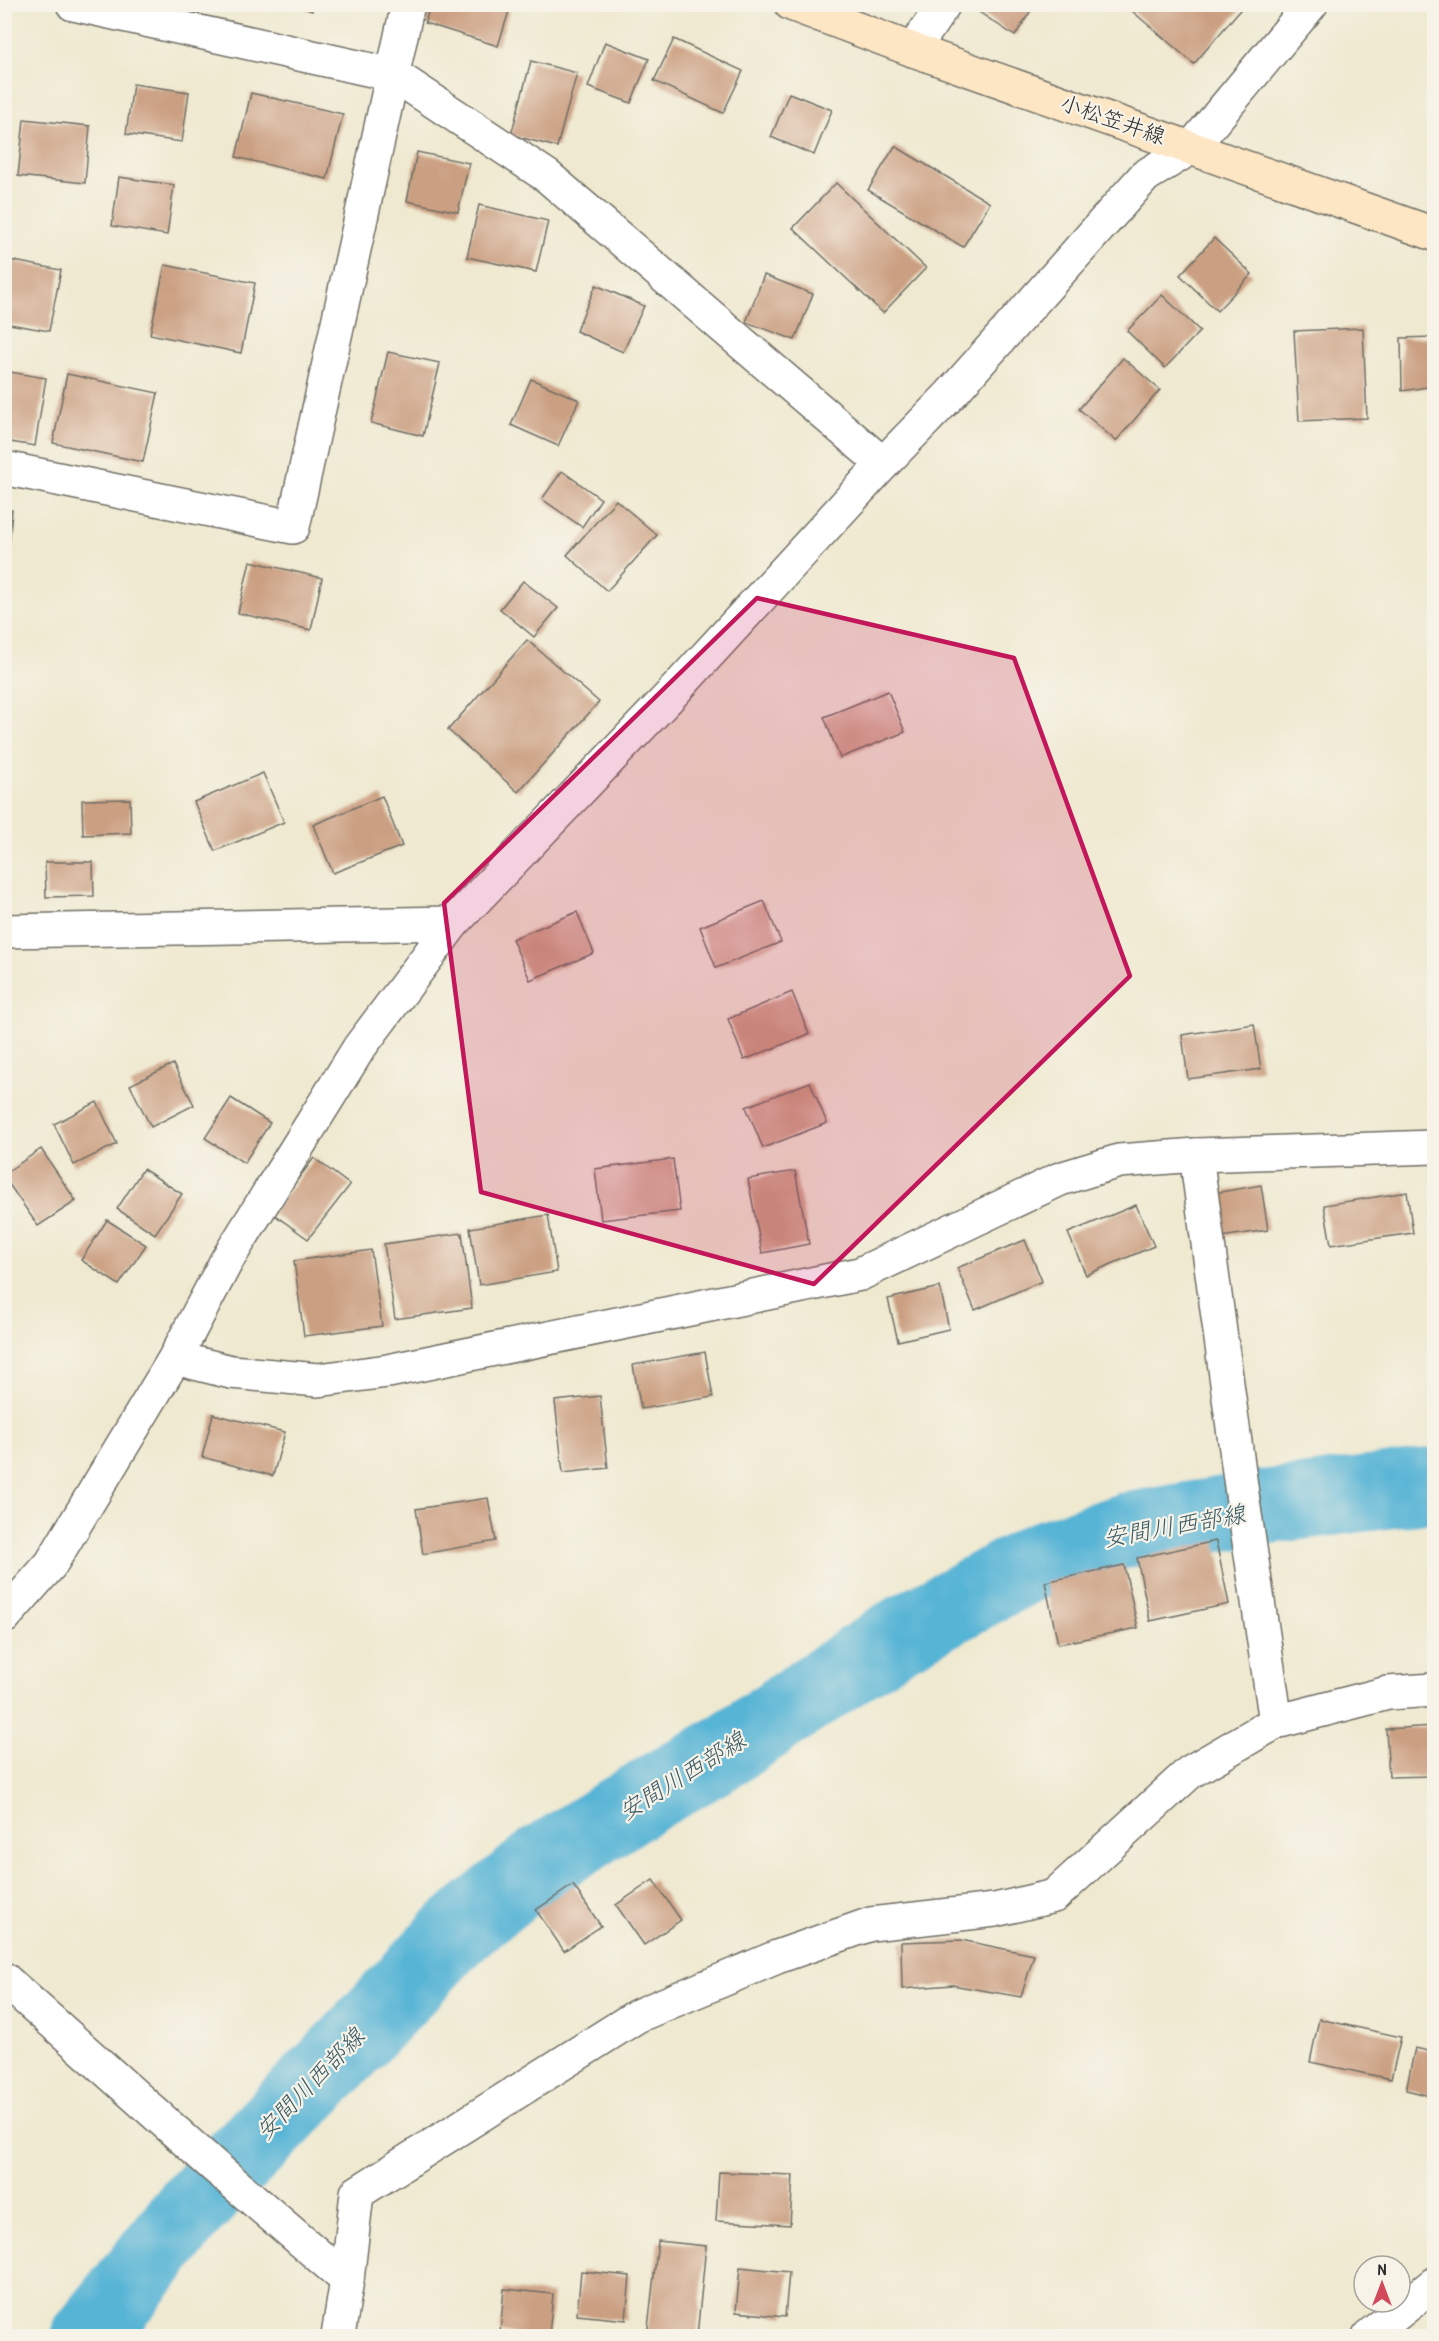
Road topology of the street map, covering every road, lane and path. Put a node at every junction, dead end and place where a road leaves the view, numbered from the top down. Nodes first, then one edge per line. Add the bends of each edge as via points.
1 (73, 4) edge
2 (408, 4) edge
3 (791, 4) edge
4 (944, 4) edge
5 (1311, 4) edge
6 (913, 50) junction
7 (394, 75) junction
8 (1192, 147) junction
9 (1434, 234) edge
10 (883, 464) junction
11 (4, 468) edge
12 (453, 923) junction
13 (4, 931) edge
14 (1434, 1147) edge
15 (1196, 1155) junction
16 (175, 1358) junction
17 (4, 1617) edge
18 (1434, 1690) edge
19 (1276, 1722) junction
20 (4, 1979) edge
21 (347, 2280) junction
22 (1434, 2284) edge
23 (338, 2337) edge
24 (1369, 2337) edge

1 - 7 street
2 - 7 street
3 - 6 main road, 小松笠井線
4 - 6 street
5 - 8 street
6 - 8 main road, 小松笠井線
7 - 10 street via 547,176
7 - 11 street via 292,527
8 - 9 main road, 小松笠井線
8 - 10 street via 1144,176 951,395
10 - 12 street via 667,699
12 - 13 street
12 - 16 street via 359,1048 226,1260
14 - 15 street
15 - 16 street via 1119,1161 1060,1179 860,1274 388,1371 318,1380 231,1372
15 - 19 street
16 - 17 street via 51,1564
18 - 19 street via 1388,1693
19 - 21 street via 1190,1772 1054,1896 995,1910 871,1924 777,1957 637,2016 357,2193
20 - 21 street
21 - 23 street
22 - 24 street

